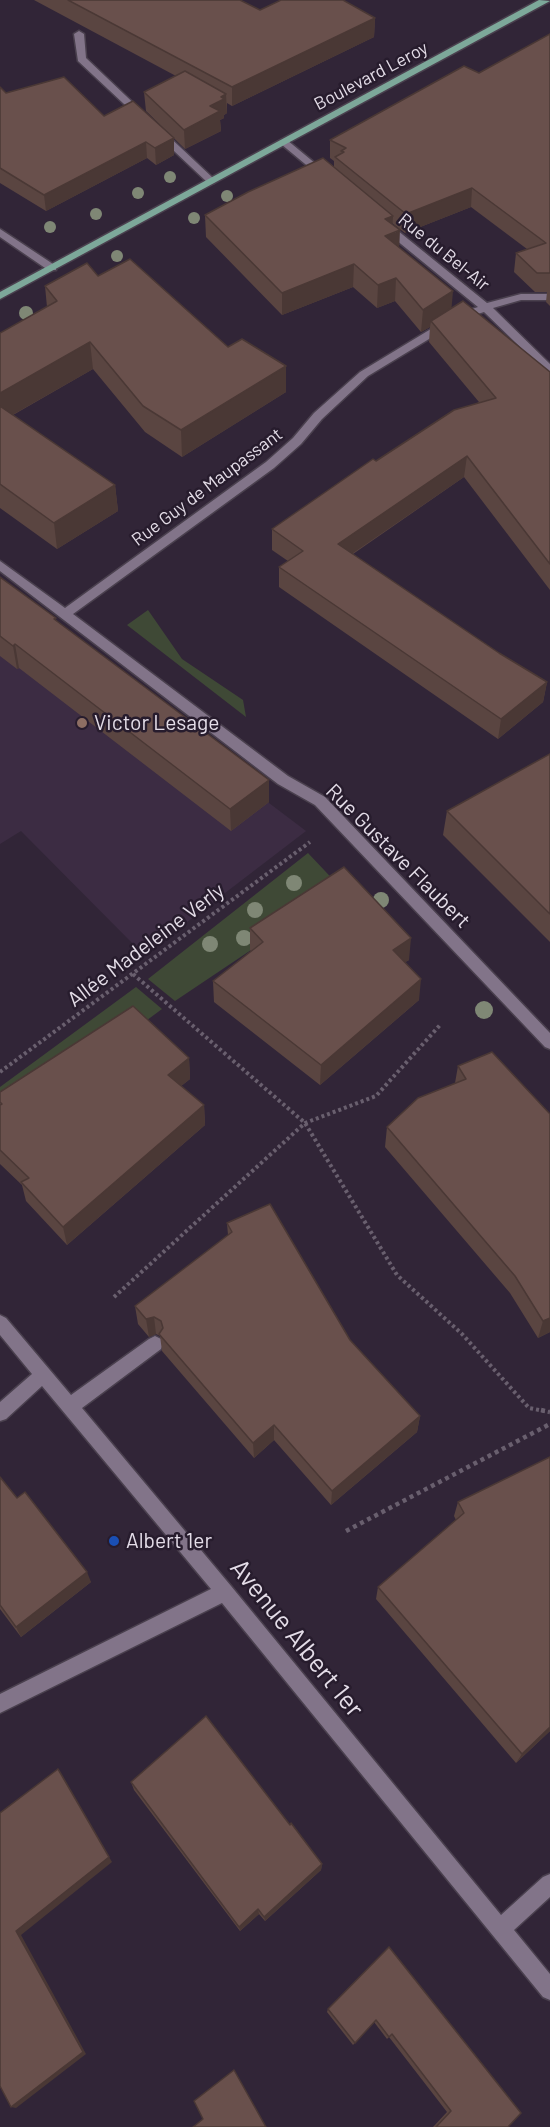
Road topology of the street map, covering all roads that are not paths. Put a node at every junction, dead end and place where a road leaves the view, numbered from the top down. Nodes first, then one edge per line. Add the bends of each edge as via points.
1 (546, 0) edge
2 (80, 34) dead end
3 (284, 142) junction
4 (212, 182) junction
5 (332, 182) edge
6 (377, 219) edge
7 (0, 232) edge
8 (52, 268) junction
9 (0, 296) edge
10 (550, 297) edge
11 (486, 308) junction
12 (550, 370) edge
13 (0, 565) edge
14 (65, 614) junction
15 (550, 1043) edge
16 (0, 1323) edge
17 (155, 1344) edge
18 (44, 1374) junction
19 (70, 1406) junction
20 (0, 1413) edge
21 (225, 1592) junction
22 (0, 1704) edge
23 (550, 1884) edge
24 (500, 1929) junction
25 (550, 1990) edge

1 - 3 main road, Boulevard Leroy
2 - 4 street via 81,59
3 - 4 main road, Boulevard Leroy
3 - 5 street
4 - 8 main road, Boulevard Leroy
6 - 11 street, Rue du Bel-Air
7 - 8 street
8 - 9 main road, Boulevard Leroy
10 - 11 street, Rue Guy de Maupassant via 521,297
11 - 12 street, Rue du Bel-Air
11 - 14 street, Rue Guy de Maupassant via 458,317 364,374 270,465
13 - 14 street, Rue Gustave Flaubert
14 - 15 street, Rue Gustave Flaubert via 283,780 320,801
16 - 18 street, Avenue Albert 1er
17 - 19 street
18 - 19 street, Avenue Albert 1er
18 - 20 street
19 - 21 street, Avenue Albert 1er
21 - 22 street
21 - 24 street, Avenue Albert 1er
23 - 24 street
24 - 25 street, Avenue Albert 1er

